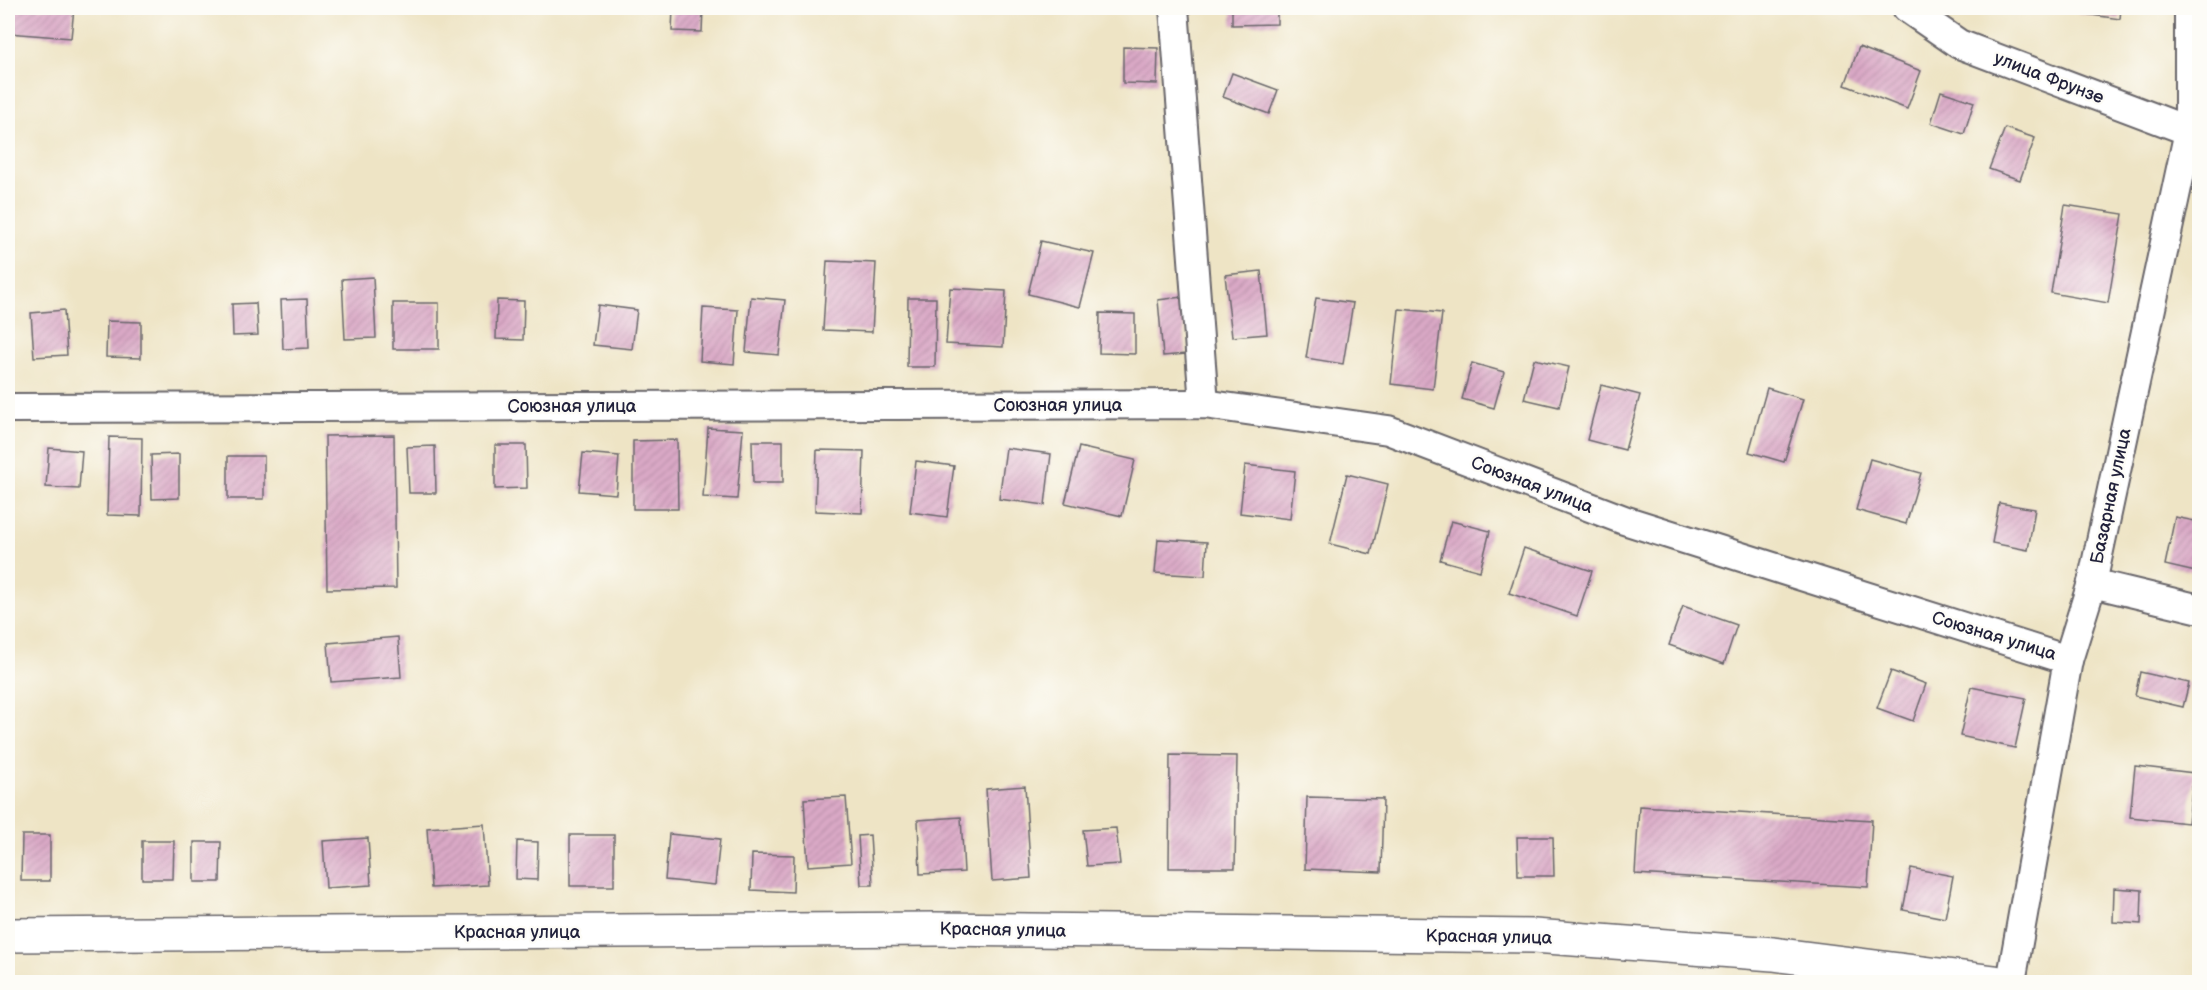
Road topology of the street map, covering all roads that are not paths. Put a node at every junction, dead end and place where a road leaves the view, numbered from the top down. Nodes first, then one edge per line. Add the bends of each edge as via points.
1 (1174, 8) edge
2 (1907, 8) edge
3 (2189, 8) edge
4 (2194, 131) edge
5 (1204, 404) junction
6 (8, 408) edge
7 (2092, 583) junction
8 (2199, 609) edge
9 (2068, 660) junction
10 (8, 935) edge
11 (1995, 982) edge
12 (2010, 982) edge

1 - 5 street
2 - 4 street, улица Фрунзе via 1959,44
3 - 4 street, Базарная улица
4 - 7 street, Базарная улица
5 - 6 street, Союзная улица
5 - 9 street, Союзная улица via 1388,430 1623,520
7 - 8 street
7 - 9 street, Базарная улица
9 - 12 street, Базарная улица
10 - 11 street, Красная улица via 936,929 1534,936 1773,954

